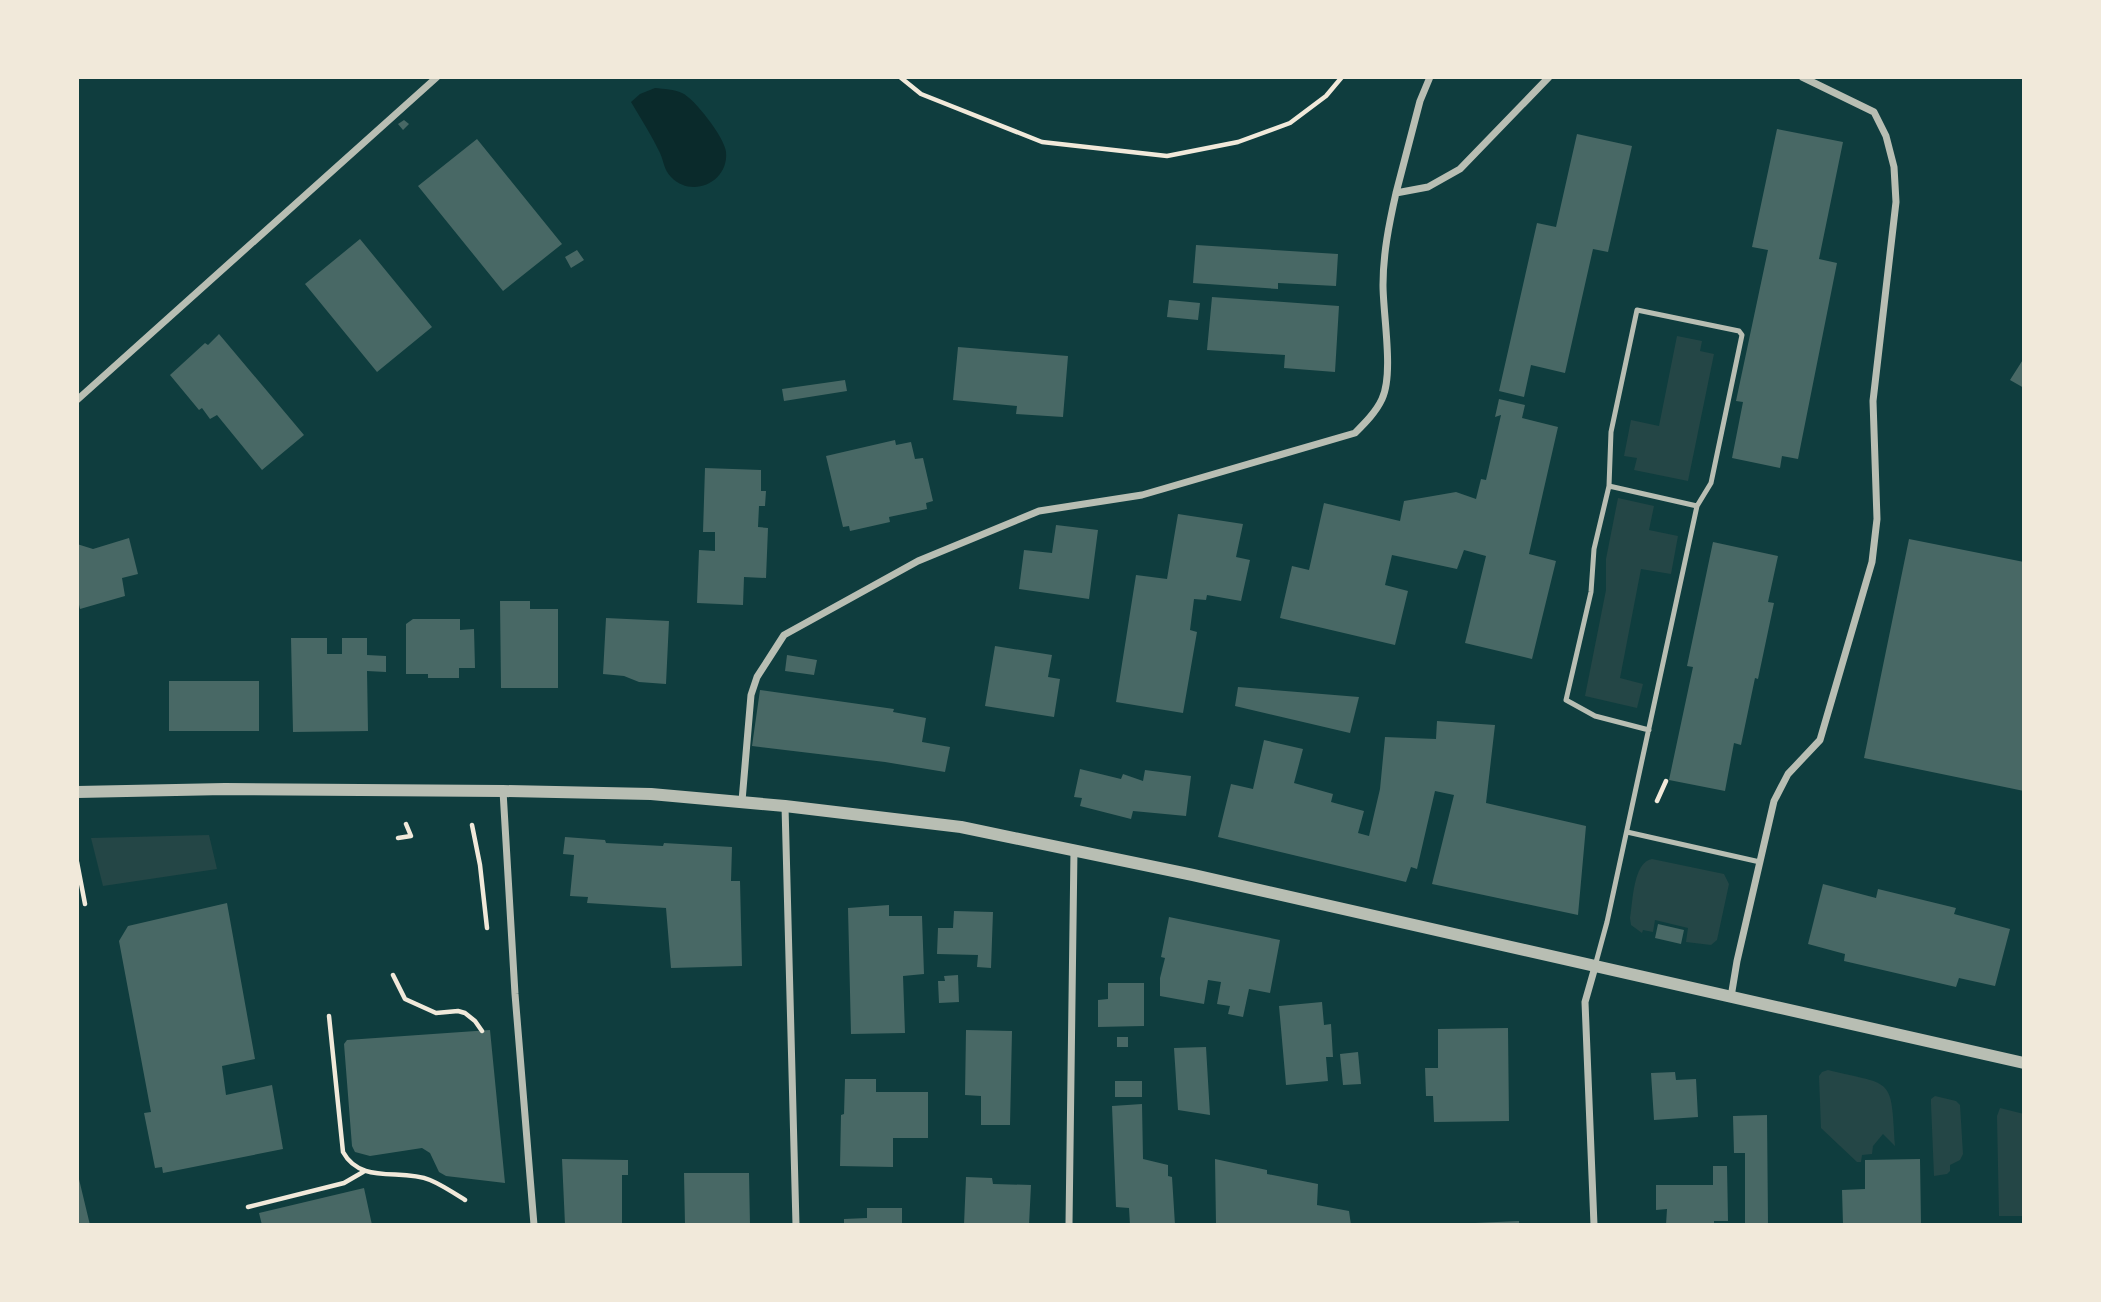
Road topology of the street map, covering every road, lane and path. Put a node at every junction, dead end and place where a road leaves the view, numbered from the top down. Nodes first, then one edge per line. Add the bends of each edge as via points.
1 (437, 77) edge
2 (901, 77) edge
3 (1342, 77) edge
4 (1430, 77) edge
5 (1549, 77) edge
6 (1802, 77) edge
7 (1396, 193) junction
8 (77, 400) edge
9 (1609, 486) junction
10 (1697, 506) junction
11 (1649, 730) junction
12 (1665, 781) dead end
13 (503, 790) junction
14 (77, 792) edge
15 (742, 801) junction
16 (785, 806) junction
17 (1652, 811) dead end
18 (406, 824) dead end
19 (1627, 832) junction
20 (398, 838) dead end
21 (1074, 850) junction
22 (77, 862) edge
23 (1760, 862) junction
24 (85, 904) dead end
25 (1595, 967) junction
26 (393, 975) dead end
27 (1731, 997) junction
28 (329, 1016) dead end
29 (482, 1031) dead end
30 (2024, 1063) edge
31 (363, 1172) junction
32 (465, 1200) dead end
33 (248, 1207) dead end
34 (534, 1225) edge
35 (796, 1225) edge
36 (1069, 1225) edge
37 (1594, 1225) edge

1 - 8 street
2 - 3 path via 921,94 1042,142 1167,156 1238,142 1290,123 1326,96
4 - 7 street
5 - 7 street via 1461,169 1428,187
6 - 23 street via 1874,112 1894,167 1896,202 1872,401 1877,519 1872,562 1820,740 1787,774 1774,801
7 - 15 street via 1383,284 1387,374 1383,398 1355,433 1142,495 1039,511 918,561 784,635 751,695
9 - 10 lane
9 - 10 lane via 1611,432 1637,310 1739,331 1742,335 1710,483
9 - 11 lane via 1566,699 1595,716
10 - 11 lane
11 - 19 lane
12 - 17 path
13 - 14 street
13 - 15 street
13 - 34 street
15 - 16 street
16 - 21 street via 961,827
16 - 35 street
18 - 20 path via 411,836
19 - 23 lane
19 - 25 lane
21 - 25 street
21 - 36 street
22 - 24 path
23 - 27 street
25 - 27 street
25 - 37 street via 1585,1002
26 - 29 path via 405,999 436,1013 465,1013
27 - 30 street
28 - 31 path via 343,1152
31 - 32 path via 428,1179
31 - 33 path via 344,1182

